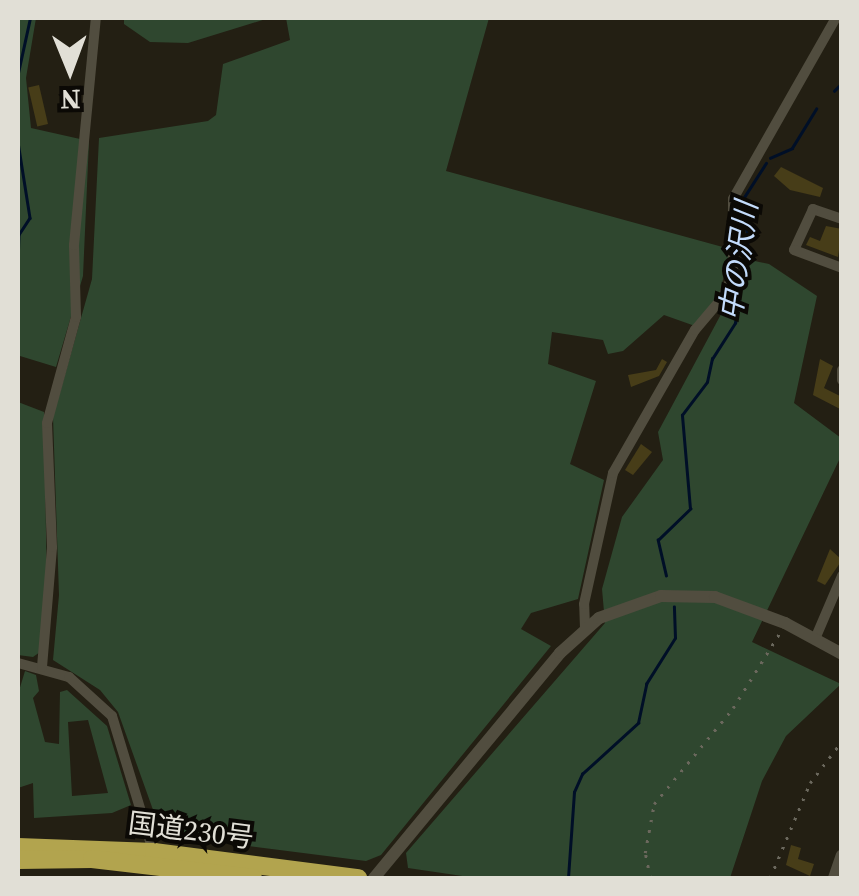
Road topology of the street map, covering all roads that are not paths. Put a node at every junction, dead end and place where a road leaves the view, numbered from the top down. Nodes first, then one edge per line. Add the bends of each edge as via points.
1 (96, 18) edge
2 (836, 18) edge
3 (842, 219) edge
4 (842, 268) edge
5 (842, 370) edge
6 (842, 380) edge
7 (842, 576) edge
8 (585, 628) junction
9 (816, 639) junction
10 (842, 654) edge
11 (18, 663) edge
12 (42, 666) junction
13 (18, 847) edge
14 (42, 852) junction
15 (842, 855) edge
16 (154, 858) junction
17 (18, 860) edge
18 (253, 878) edge
19 (358, 878) edge
20 (374, 878) edge
21 (834, 878) edge

1 - 12 street via 74,245 76,316 47,423 52,548
2 - 8 street via 733,199 732,275 722,298 695,330 613,473 584,604
3 - 4 street via 814,208 794,250
5 - 6 street
7 - 9 street
8 - 9 street via 635,602 687,594 740,603
8 - 20 street
9 - 10 street
11 - 12 street
12 - 16 street via 68,677 112,716
13 - 14 highway, 国道230号
14 - 16 highway, 国道230号
14 - 17 highway, 国道230号
15 - 21 street
16 - 18 highway, 国道230号
16 - 19 highway, 国道230号

